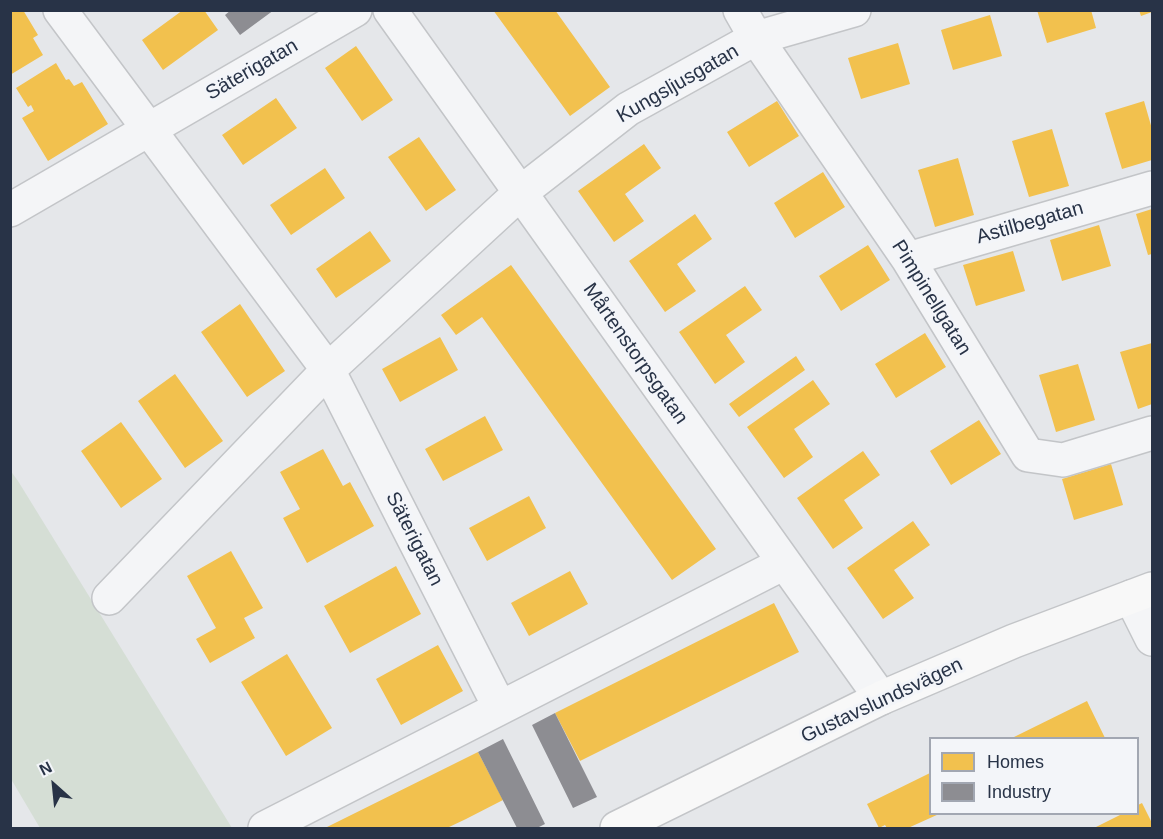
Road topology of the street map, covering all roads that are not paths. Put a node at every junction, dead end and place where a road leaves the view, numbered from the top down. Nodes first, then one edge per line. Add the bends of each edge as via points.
1 (60, 10) edge
2 (355, 10) edge
3 (390, 10) edge
4 (740, 10) edge
5 (854, 10) edge
6 (756, 38) junction
7 (149, 130) junction
8 (1152, 188) edge
9 (520, 193) junction
10 (10, 210) edge
11 (908, 259) junction
12 (328, 370) junction
13 (1152, 433) edge
14 (784, 563) junction
15 (1142, 593) edge
16 (109, 598) dead end
17 (1152, 639) edge
18 (881, 698) junction
19 (500, 708) junction
20 (266, 828) edge
21 (617, 828) edge

1 - 7 street, Säterigatan
2 - 7 street, Säterigatan
3 - 9 street, Mårtenstorpsgatan
4 - 6 street, Pimpinellgatan
5 - 6 street, Kungsljusgatan
6 - 9 street, Kungsljusgatan via 628,109
6 - 11 street, Pimpinellgatan
7 - 10 street, Säterigatan
7 - 12 street, Säterigatan
8 - 11 street, Astilbegatan
9 - 12 street
9 - 14 street, Mårtenstorpsgatan
11 - 13 street, Pimpinellgatan via 1028,455 1063,460
12 - 16 street
12 - 19 street, Säterigatan
14 - 18 street, Mårtenstorpsgatan
14 - 19 street
15 - 17 street
15 - 18 street, Gustavslundsvägen via 1014,641
18 - 21 street, Gustavslundsvägen
19 - 20 street

